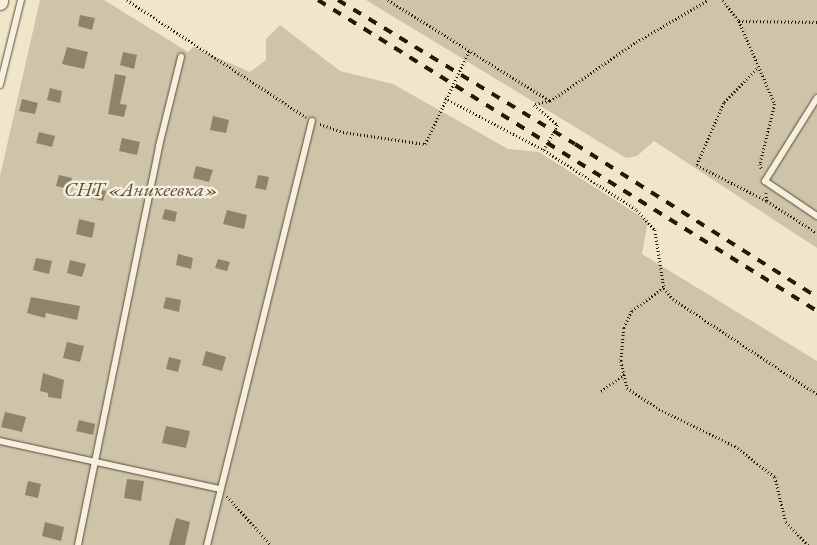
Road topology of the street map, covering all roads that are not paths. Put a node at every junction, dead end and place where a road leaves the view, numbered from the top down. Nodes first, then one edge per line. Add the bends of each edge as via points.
1 (21, 0) edge
2 (181, 57) dead end
3 (0, 85) edge
4 (817, 98) edge
5 (312, 121) road end
6 (817, 216) edge
7 (0, 441) edge
8 (97, 463) junction
9 (220, 489) junction
10 (78, 545) edge
11 (207, 545) edge

1 - 3 lane
2 - 8 lane via 159,146
4 - 6 lane via 765,182
5 - 9 lane
7 - 8 lane
8 - 9 lane
8 - 10 lane
9 - 11 lane

